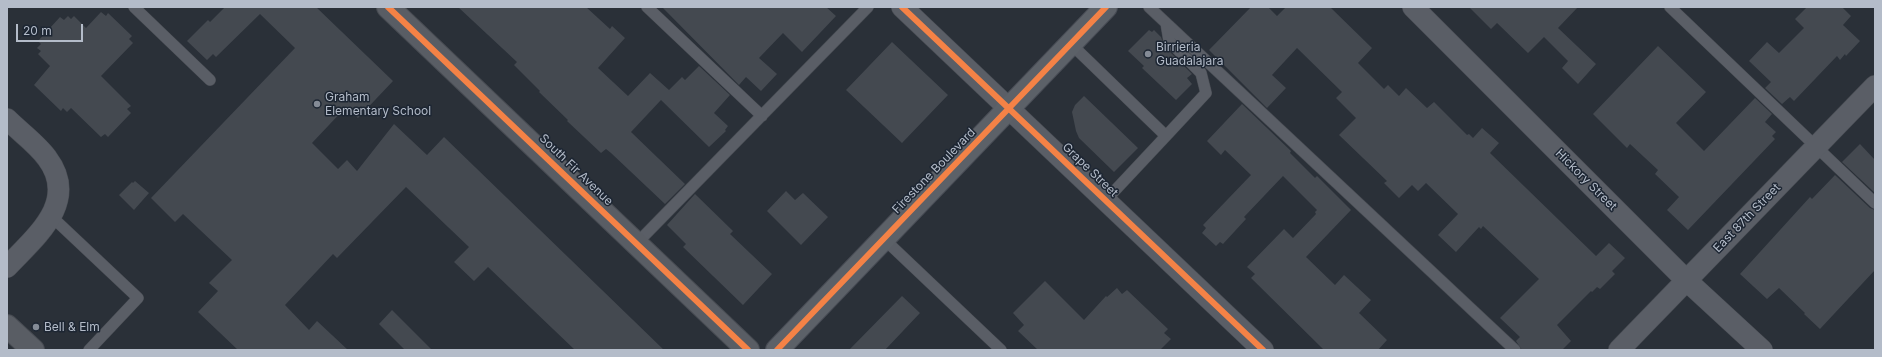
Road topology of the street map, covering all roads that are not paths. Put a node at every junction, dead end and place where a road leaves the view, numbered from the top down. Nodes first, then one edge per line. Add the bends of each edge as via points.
1 (134, 7) edge
2 (388, 7) edge
3 (647, 7) edge
4 (868, 7) edge
5 (902, 7) edge
6 (1106, 7) edge
7 (1149, 7) edge
8 (1413, 7) edge
9 (1670, 7) edge
10 (1166, 23) junction
11 (1071, 44) junction
12 (210, 80) dead end
13 (1875, 86) edge
14 (1009, 109) junction
15 (762, 116) junction
16 (7, 119) edge
17 (1166, 136) junction
18 (1816, 146) junction
19 (1106, 200) junction
20 (1875, 203) edge
21 (51, 216) junction
22 (884, 239) junction
23 (637, 244) junction
24 (7, 267) edge
25 (1686, 280) junction
26 (7, 326) edge
27 (32, 350) edge
28 (89, 350) edge
29 (748, 350) edge
30 (777, 350) edge
31 (1001, 350) edge
32 (1262, 350) edge
33 (1515, 350) edge
34 (1619, 350) edge
35 (1762, 350) edge

1 - 12 lane
2 - 23 street, South Fir Avenue
3 - 15 lane
4 - 15 lane
5 - 14 street, Grape Street
6 - 11 main road, Firestone Boulevard
7 - 10 lane
8 - 25 street, Hickory Street
9 - 18 lane
10 - 17 lane via 1169,41 1201,73 1206,93
10 - 33 lane
11 - 14 main road, Firestone Boulevard
11 - 17 lane
13 - 18 street, East 87th Street
14 - 19 street, Grape Street
14 - 22 main road, Firestone Boulevard
15 - 23 lane
16 - 21 street via 47,158 57,178 59,192
17 - 19 lane
18 - 20 lane
18 - 25 street, East 87th Street
19 - 32 street, Grape Street
21 - 24 street via 47,224
21 - 28 lane via 138,298
22 - 30 main road, Firestone Boulevard
22 - 31 lane
23 - 29 street, South Fir Avenue
25 - 34 street, East 87th Street
25 - 35 street, Hickory Street
26 - 27 street

